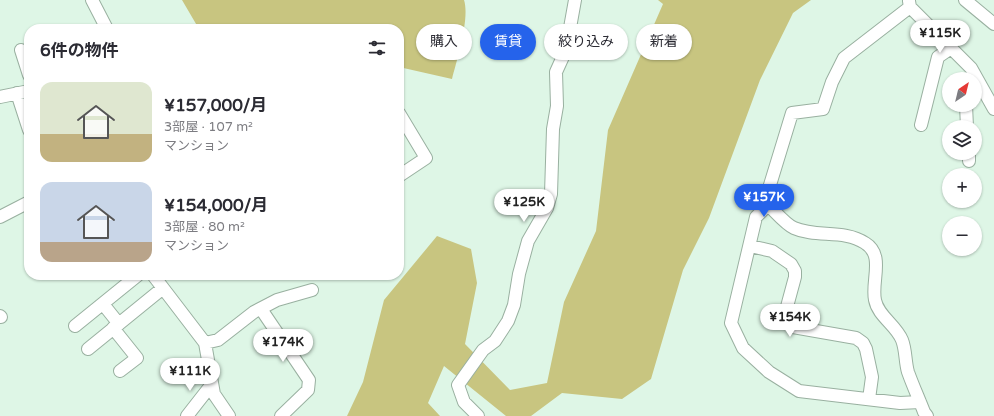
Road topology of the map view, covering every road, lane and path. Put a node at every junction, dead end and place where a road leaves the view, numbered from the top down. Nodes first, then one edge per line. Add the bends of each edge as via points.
1 (92, 0) edge
2 (574, 0) edge
3 (965, 0) edge
4 (909, 4) edge
5 (104, 24) edge
6 (994, 24) edge
7 (951, 48) junction
8 (21, 50) dead end
9 (24, 59) edge
10 (967, 64) junction
11 (966, 72) edge
12 (23, 92) edge
13 (0, 97) edge
14 (994, 108) edge
15 (404, 121) edge
16 (921, 125) dead end
17 (404, 173) edge
18 (24, 205) edge
19 (768, 205) junction
20 (0, 217) edge
21 (750, 246) junction
22 (132, 280) edge
23 (157, 280) edge
24 (163, 288) junction
25 (312, 290) dead end
26 (103, 304) junction
27 (260, 308) junction
28 (75, 326) dead end
29 (116, 326) junction
30 (205, 343) junction
31 (88, 349) dead end
32 (120, 371) dead end
33 (212, 384) junction
34 (869, 399) junction
35 (920, 402) junction
36 (187, 416) edge
37 (228, 416) edge
38 (281, 416) edge
39 (478, 416) edge
40 (927, 416) edge

1 - 5 street
2 - 39 street via 566,50 556,72 557,106 553,129 552,188 547,208 528,242 508,321 495,341 483,350 458,384 464,402
3 - 6 street
4 - 7 street
4 - 19 street via 844,58 823,109 792,113 766,198
7 - 10 street
7 - 16 street via 938,57
8 - 9 street
10 - 11 street
10 - 14 street
12 - 13 street
15 - 17 street via 426,158
18 - 20 street
19 - 21 street via 756,217
19 - 35 street via 792,227 853,237 866,243 873,251 876,260 875,300 878,309 903,341 908,372
21 - 34 street via 772,251 791,264 795,271 785,314 790,324 856,338 863,343 872,377
21 - 34 street via 731,323 743,348 769,372 799,391
22 - 26 street
23 - 24 street
24 - 29 street
24 - 30 street
25 - 27 street
26 - 28 street
26 - 29 street
27 - 30 street via 218,340
27 - 38 street via 309,380 308,390
29 - 31 street
29 - 32 street via 137,358
30 - 33 street
33 - 36 street
33 - 37 street via 214,394
34 - 35 street via 900,403
35 - 40 street

